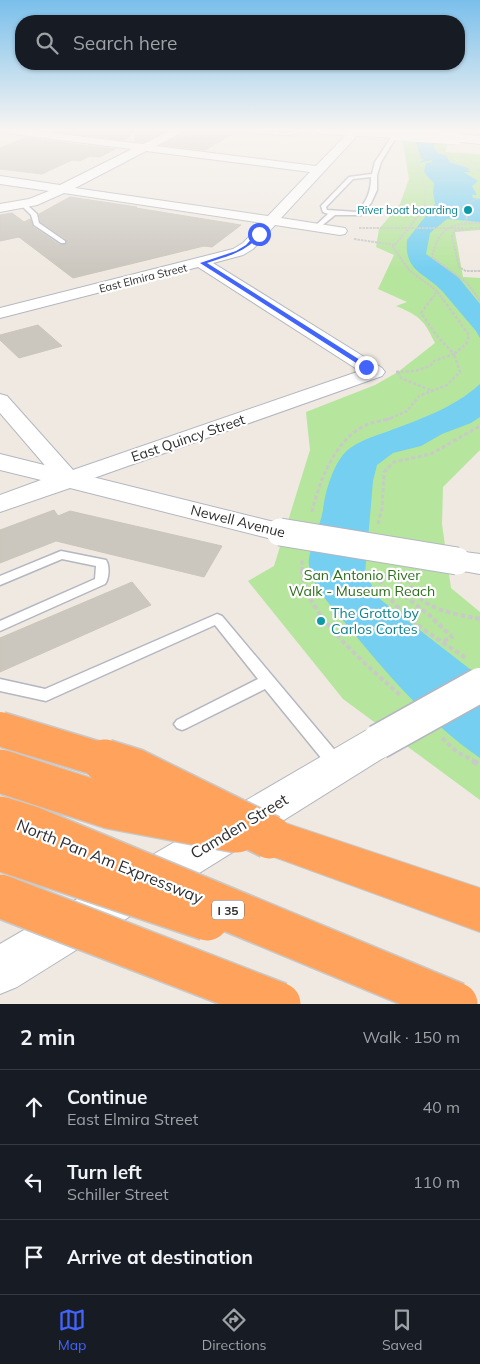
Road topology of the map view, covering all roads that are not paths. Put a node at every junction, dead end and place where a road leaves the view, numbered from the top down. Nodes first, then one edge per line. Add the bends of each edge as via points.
1 (86, 177) edge
2 (314, 177) edge
3 (360, 177) edge
4 (374, 177) edge
5 (0, 180) edge
6 (62, 189) junction
7 (23, 204) junction
8 (0, 208) edge
9 (333, 213) junction
10 (272, 221) junction
11 (317, 227) junction
12 (344, 234) road end
13 (63, 242) dead end
14 (202, 263) junction
15 (0, 313) edge
16 (0, 400) edge
17 (0, 462) edge
18 (69, 479) junction
19 (0, 504) edge
20 (468, 562) edge
21 (0, 581) edge
22 (0, 626) edge
23 (267, 681) junction
24 (0, 684) edge
25 (480, 685) edge
26 (182, 724) dead end
27 (0, 729) edge
28 (338, 766) junction
29 (0, 771) edge
30 (0, 818) edge
31 (270, 838) junction
32 (0, 849) edge
33 (0, 897) edge
34 (480, 910) edge
35 (0, 970) edge
36 (448, 1001) edge
37 (232, 1004) edge
38 (279, 1004) edge

1 - 6 street
2 - 10 street, East Elmira Street
3 - 9 lane via 352,178 323,207
4 - 9 lane via 374,190 359,214
5 - 6 street
6 - 7 street
6 - 10 street
7 - 8 street
7 - 13 lane via 34,214 36,224
9 - 11 lane
10 - 11 street
10 - 14 street, East Elmira Street via 248,246
11 - 12 street
14 - 15 street, East Elmira Street
14 - 18 street, East Quincy Street via 375,372
16 - 18 street
17 - 18 street, Newell Avenue
18 - 19 street, East Quincy Street
18 - 20 street, Newell Avenue, bridge via 280,532
21 - 22 lane via 61,555 102,563 101,581
23 - 24 lane via 217,619 46,695
23 - 26 lane
23 - 28 lane
25 - 28 street, Camden Street, bridge
27 - 31 highway, bridge via 134,770
28 - 35 street, Camden Street
29 - 31 highway, bridge via 110,807
30 - 36 highway, North Pan Am Expressway / I 35, bridge via 32,828
31 - 34 highway
32 - 36 highway, North Pan Am Expressway, bridge
33 - 37 highway, bridge
33 - 38 highway, bridge

